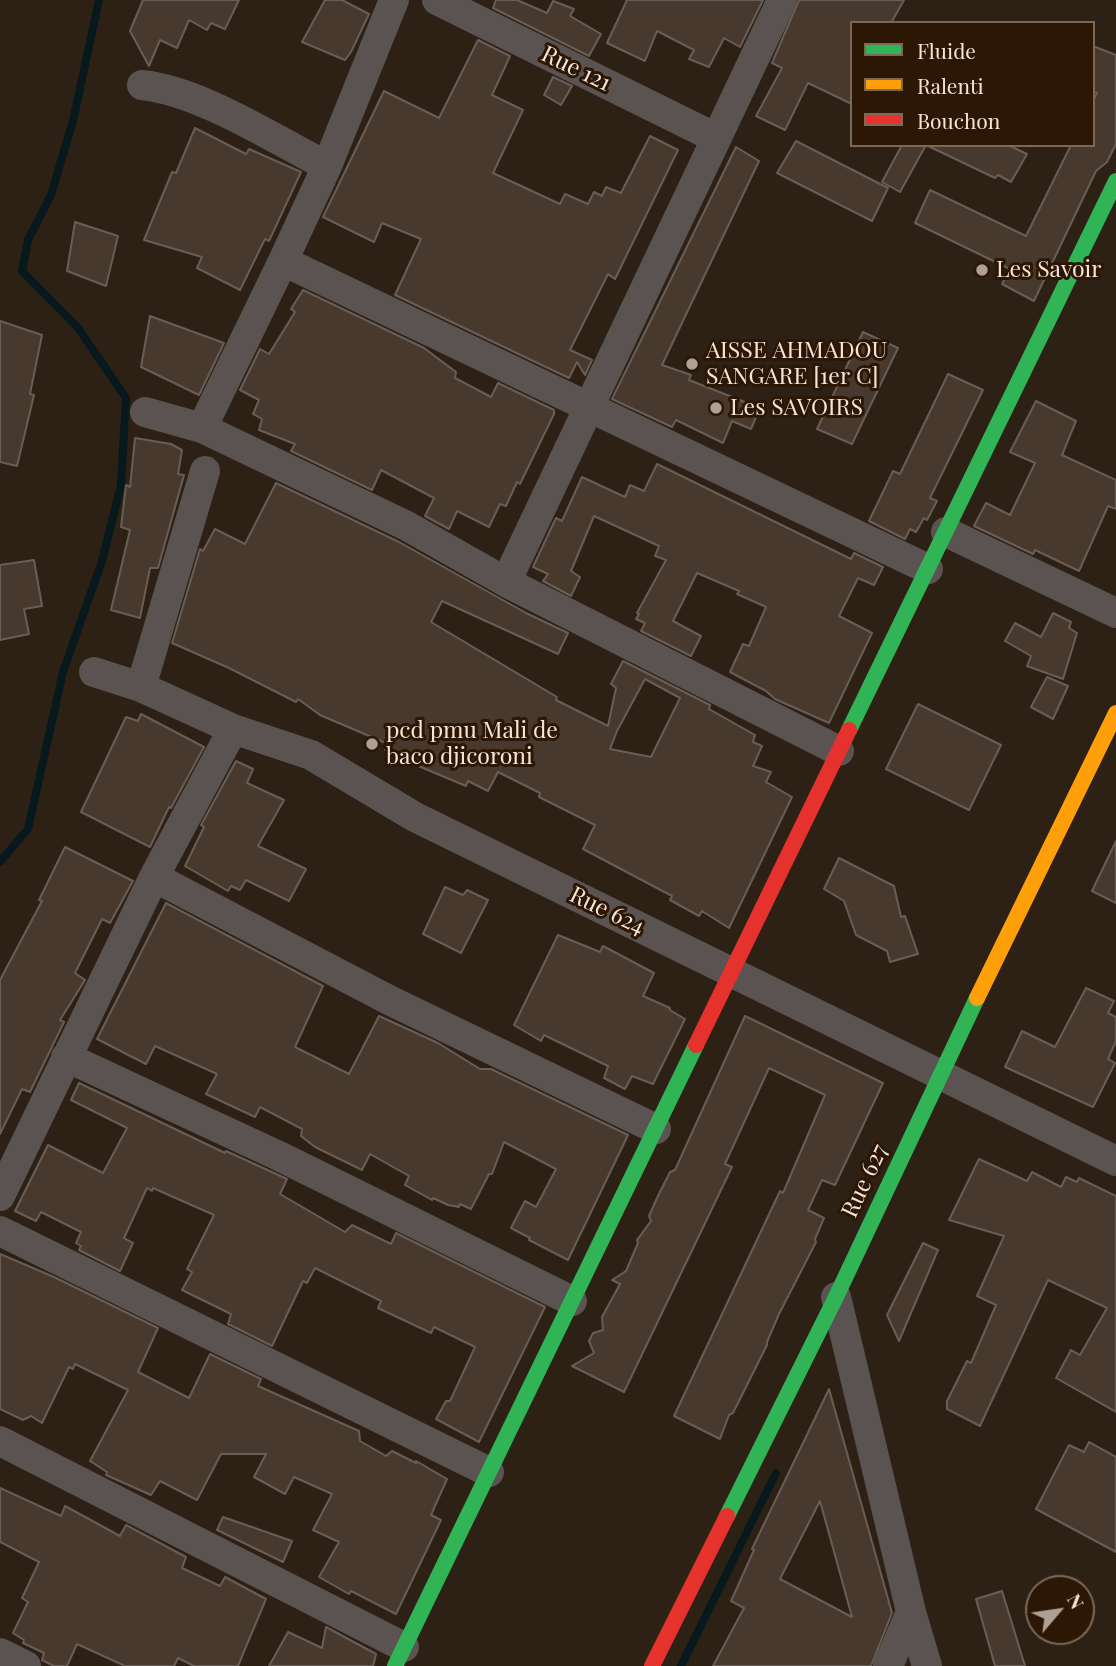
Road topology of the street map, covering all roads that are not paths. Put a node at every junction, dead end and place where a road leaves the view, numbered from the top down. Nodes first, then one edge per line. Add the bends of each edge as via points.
1 (394, 0) edge
2 (437, 0) edge
3 (782, 0) edge
4 (142, 85) dead end
5 (716, 138) junction
6 (327, 166) junction
7 (1116, 181) edge
8 (283, 261) junction
9 (589, 407) junction
10 (145, 412) dead end
11 (202, 428) junction
12 (205, 471) dead end
13 (946, 532) junction
14 (928, 569) junction
15 (506, 582) junction
16 (1116, 613) edge
17 (94, 672) dead end
18 (141, 687) junction
19 (1116, 713) edge
20 (233, 729) junction
21 (839, 751) junction
22 (154, 877) junction
23 (732, 972) junction
24 (66, 1057) junction
25 (940, 1073) junction
26 (656, 1129) junction
27 (1116, 1161) edge
28 (0, 1196) edge
29 (0, 1231) edge
30 (836, 1297) junction
31 (572, 1301) junction
32 (0, 1441) edge
33 (489, 1472) junction
34 (911, 1612) junction
35 (0, 1653) edge
36 (399, 1656) edge
37 (26, 1666) edge
38 (652, 1666) edge
39 (888, 1666) edge
40 (927, 1666) edge

1 - 6 street
2 - 5 street, Rue 121
3 - 5 street
4 - 6 street via 167,88 211,106
5 - 9 street
6 - 8 street
7 - 13 street
8 - 9 street
8 - 11 street
9 - 14 street
9 - 15 street
10 - 11 street
11 - 15 street via 407,526
12 - 18 street
13 - 14 street
13 - 16 street
14 - 21 street
15 - 21 street
17 - 18 street, Rue 624
18 - 20 street, Rue 624
19 - 25 street, Rue 627
20 - 22 street
20 - 23 street, Rue 624 via 311,755 415,817
21 - 23 street
22 - 24 street
22 - 26 street via 389,1000
23 - 25 street, Rue 624
23 - 26 street
24 - 28 street
24 - 31 street
25 - 27 street, Rue 624
25 - 30 street, Rue 627
26 - 31 street
29 - 33 street
30 - 34 street
30 - 38 street, Rue 627
31 - 33 street
32 - 36 street
33 - 36 street
34 - 39 street
34 - 40 street
35 - 37 street

